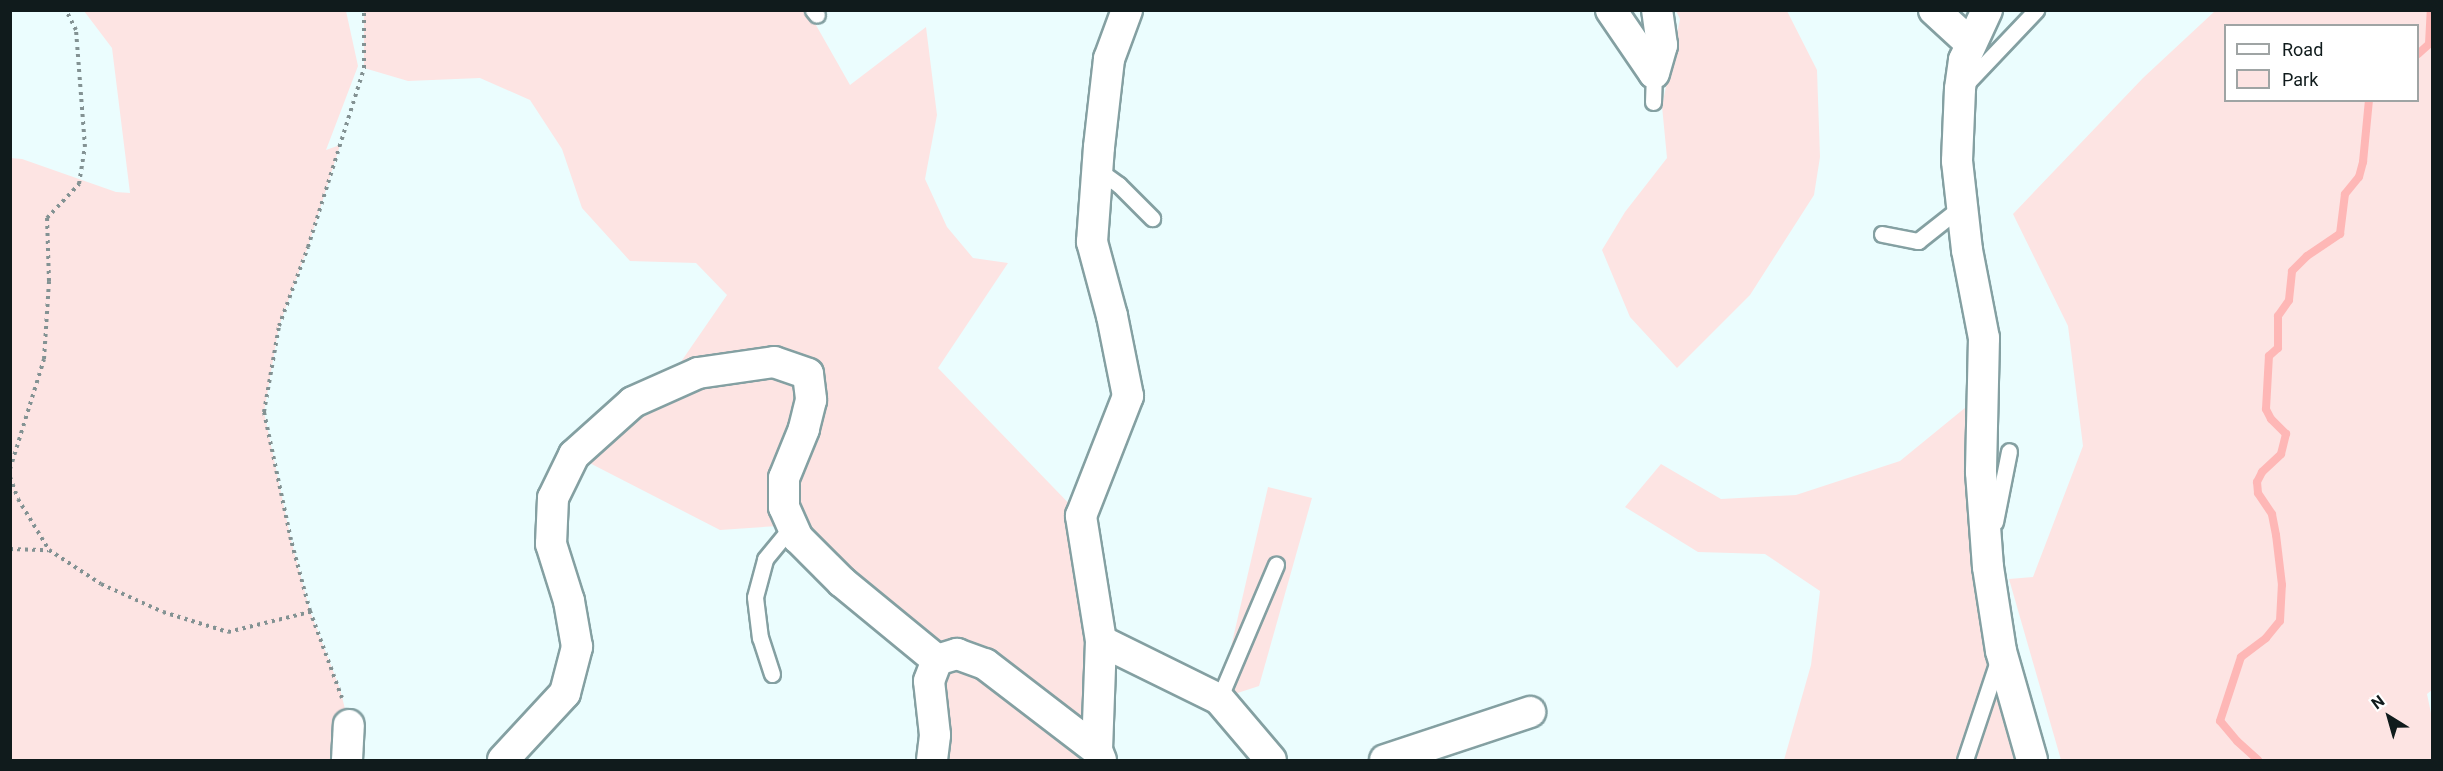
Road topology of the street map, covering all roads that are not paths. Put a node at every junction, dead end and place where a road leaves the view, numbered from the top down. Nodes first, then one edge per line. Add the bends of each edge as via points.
1 (1126, 10) edge
2 (1611, 10) edge
3 (1657, 10) edge
4 (1934, 10) edge
5 (1986, 10) edge
6 (2036, 10) edge
7 (1970, 43) junction
8 (1960, 89) junction
9 (1097, 169) junction
10 (1960, 207) junction
11 (1152, 218) dead end
12 (1882, 234) dead end
13 (2009, 451) dead end
14 (792, 525) junction
15 (1276, 565) dead end
16 (1988, 567) junction
17 (1101, 641) junction
18 (2001, 651) junction
19 (937, 660) junction
20 (772, 674) dead end
21 (1220, 699) junction
22 (1530, 712) dead end
23 (349, 725) road end
24 (1099, 755) edge
25 (347, 760) edge
26 (503, 760) edge
27 (932, 760) edge
28 (1271, 760) edge
29 (1385, 760) edge
30 (1965, 760) edge
31 (2032, 760) edge

1 - 9 street via 1109,59
2 - 3 street via 1653,88 1662,45
4 - 7 street
5 - 7 street
6 - 8 lane
7 - 8 street
8 - 10 street
9 - 11 lane
9 - 17 street via 1092,242 1128,396 1081,516
10 - 12 lane via 1918,241
10 - 16 street via 1984,338 1981,472
13 - 16 lane
14 - 19 street via 798,538 842,582
14 - 20 lane via 765,559 755,597 760,638
14 - 26 street via 784,507 784,478 811,400 808,374 774,362 698,374 633,402 574,455 553,498 550,544 569,601 577,647 565,693
15 - 21 lane
16 - 18 street
17 - 21 street
17 - 24 street
18 - 30 lane
18 - 31 street
19 - 24 street via 957,654 985,664
19 - 27 street via 929,681 935,735
21 - 28 street
22 - 29 street
23 - 25 street

